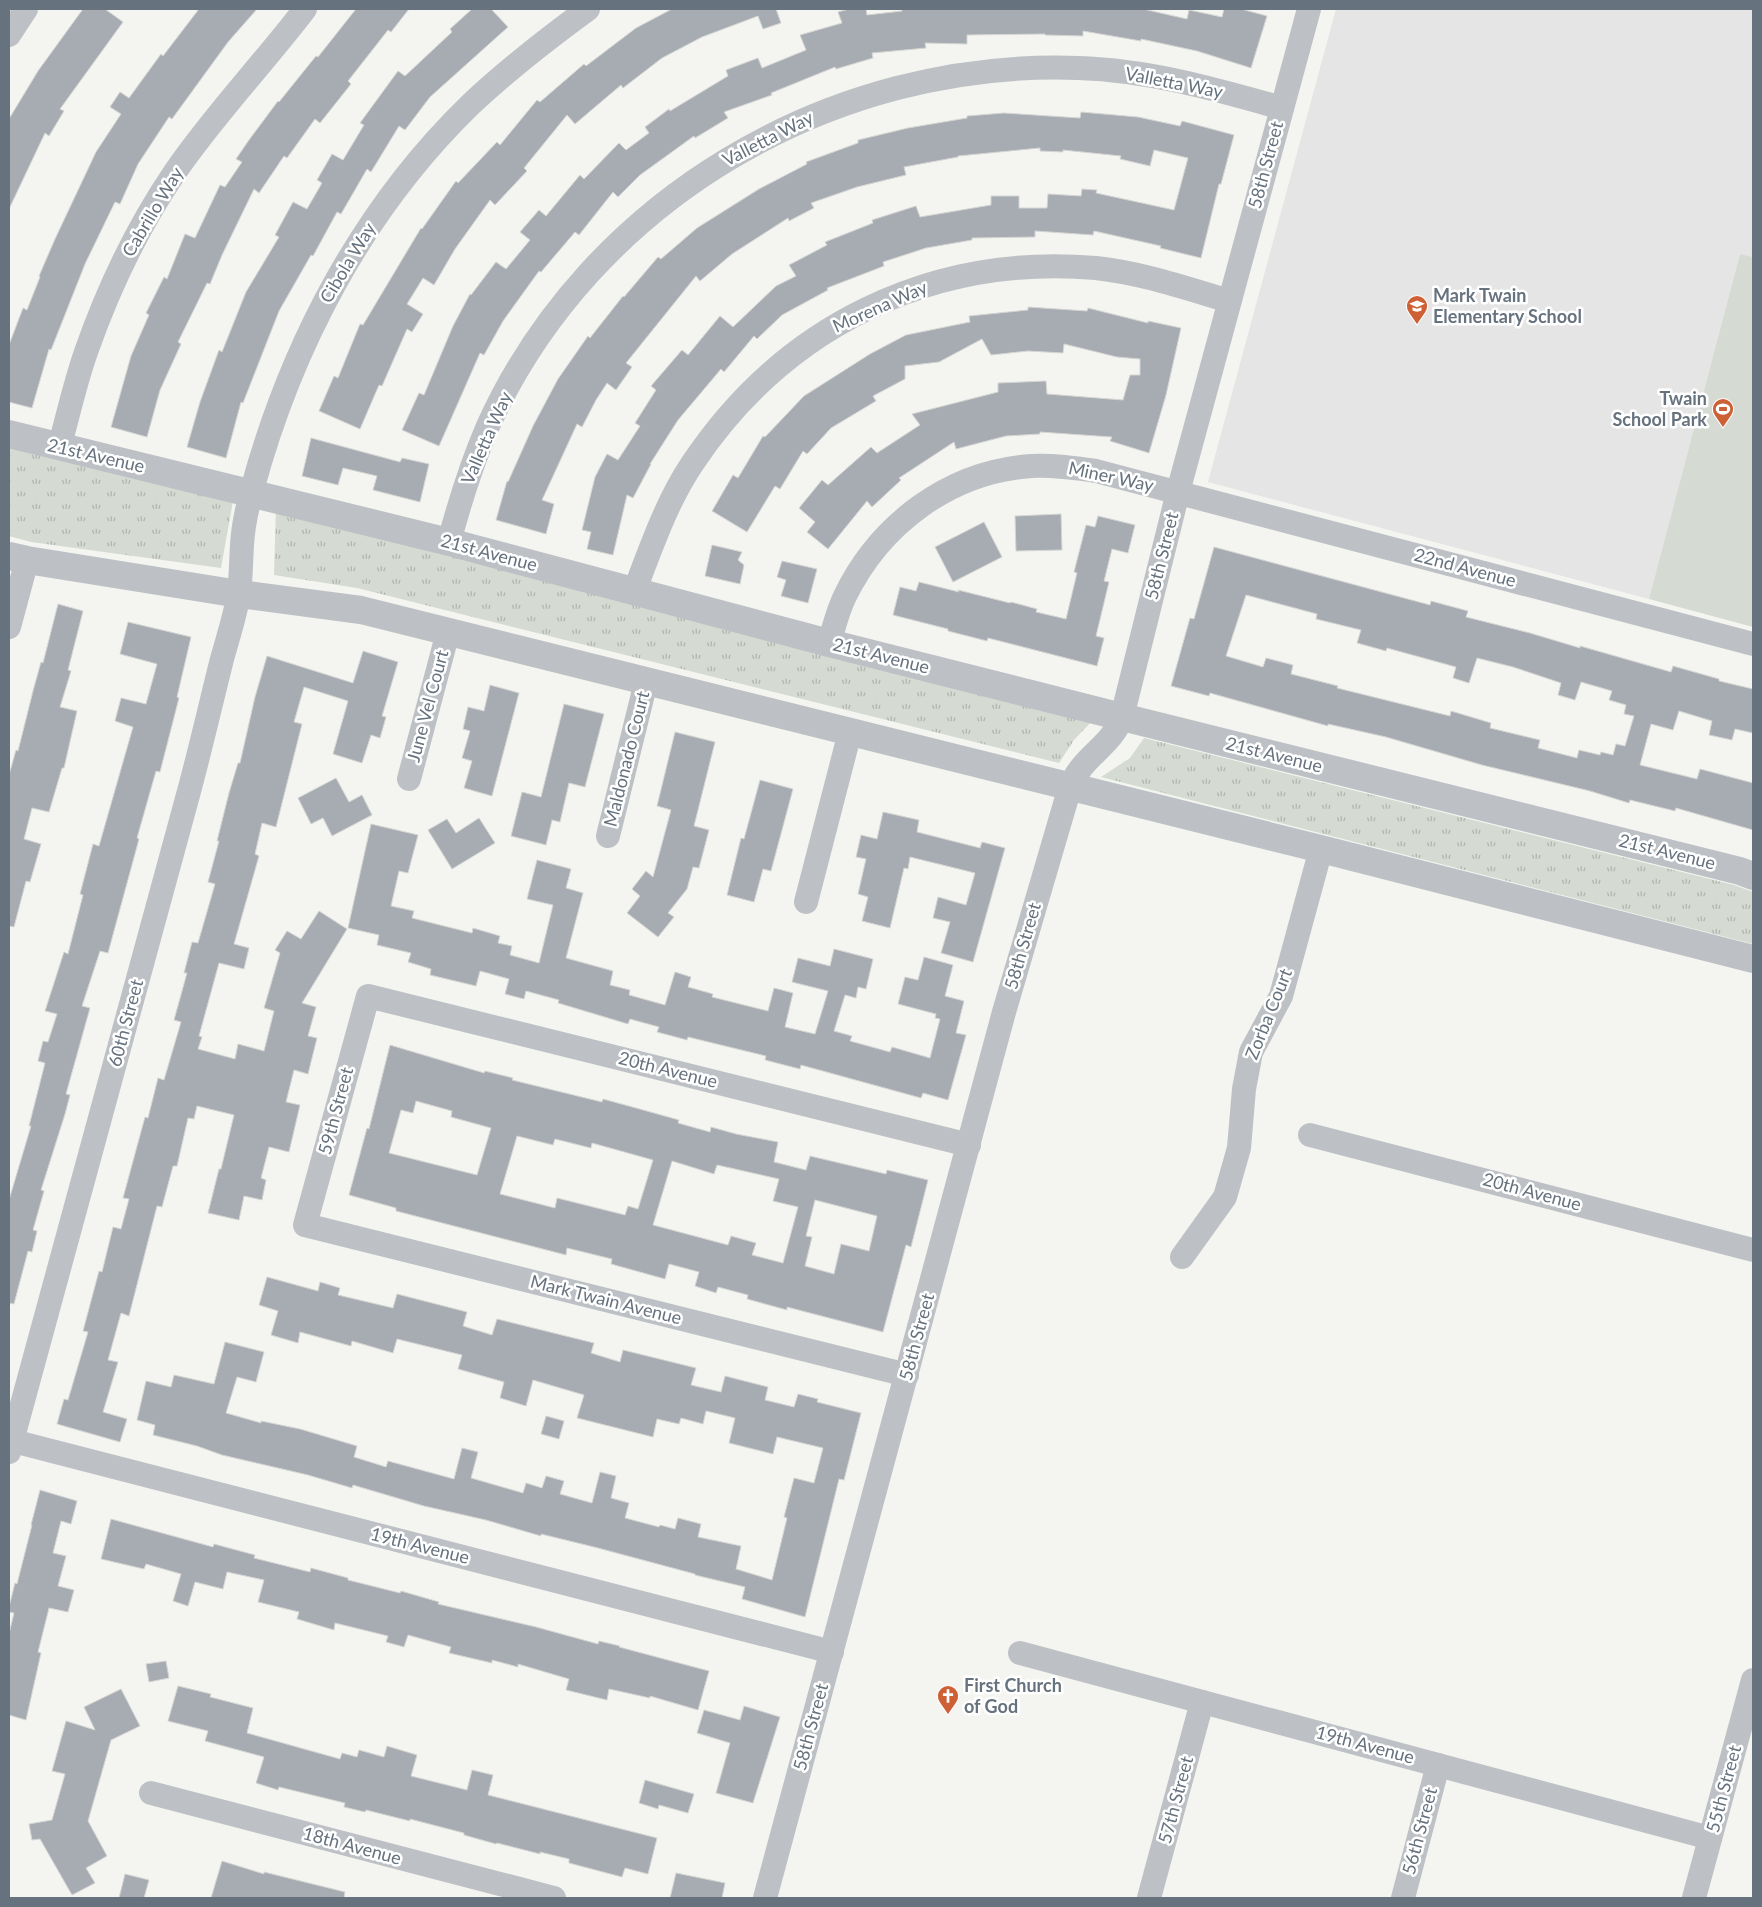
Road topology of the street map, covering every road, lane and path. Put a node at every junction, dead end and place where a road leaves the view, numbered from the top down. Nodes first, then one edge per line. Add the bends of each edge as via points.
1 (26, 9) edge
2 (305, 9) edge
3 (588, 9) edge
4 (1309, 9) edge
5 (9, 35) edge
6 (1282, 108) junction
7 (1229, 301) junction
8 (9, 434) edge
9 (59, 448) junction
10 (251, 492) junction
11 (1178, 492) junction
12 (449, 542) junction
13 (18, 558) edge
14 (634, 592) junction
15 (239, 594) junction
16 (9, 627) edge
17 (448, 632) junction
18 (829, 643) junction
19 (1753, 644) edge
20 (646, 682) junction
21 (1122, 718) junction
22 (850, 732) junction
23 (409, 779) dead end
24 (1070, 786) junction
25 (608, 836) dead end
26 (1321, 849) junction
27 (1753, 876) edge
28 (806, 902) dead end
29 (1753, 959) edge
30 (368, 996) joint
31 (1310, 1135) dead end
32 (969, 1145) junction
33 (305, 1225) joint
34 (1753, 1250) edge
35 (1182, 1257) dead end
36 (907, 1375) junction
37 (10, 1444) edge
38 (832, 1652) junction
39 (1020, 1653) dead end
40 (1753, 1680) edge
41 (1202, 1702) junction
42 (1438, 1764) junction
43 (151, 1793) dead end
44 (1710, 1838) junction
45 (554, 1898) edge
46 (765, 1898) edge
47 (1149, 1898) edge
48 (1402, 1898) edge
49 (1694, 1898) edge

1 - 5 street
2 - 9 street, Cabrillo Way via 205,130 152,208 104,304 85,354
3 - 10 street, Cibola Way via 537,46 469,107 430,148 385,204 353,251 318,313 273,418
4 - 6 street, 58th Street
6 - 7 street, 58th Street
6 - 12 street, Valletta Way via 1192,83 1133,72 1025,68 917,82 813,115 764,138 717,165 664,203 585,278 551,320 520,366 489,423 468,473
7 - 11 street, 58th Street
7 - 14 street, Morena Way via 1148,277 1053,266 1009,268 954,278 900,294 860,312 790,356 751,390 721,423 672,498
8 - 9 street, 21st Avenue
9 - 10 street, 21st Avenue
10 - 12 street, 21st Avenue
10 - 15 street, Cibola Way via 242,543
11 - 18 street, Miner Way via 1066,466 1001,470 971,479 923,504 898,522 877,545 844,597
11 - 19 street, 22nd Avenue
11 - 21 street, 58th Street
12 - 14 street, 21st Avenue
13 - 15 street
13 - 16 street
14 - 18 street, 21st Avenue
15 - 17 street via 361,610
15 - 37 street, 60th Street via 190,789
17 - 20 street
17 - 23 street, June Vel Court
18 - 21 street, 21st Avenue
20 - 22 street
20 - 25 street, Maldonado Court
21 - 24 street, 58th Street via 1114,734 1079,768
21 - 27 street, 21st Avenue
22 - 24 street
22 - 28 street
24 - 26 street
24 - 32 street, 58th Street
26 - 29 street
26 - 35 street, Zorba Court via 1281,996 1251,1052 1239,1148 1225,1197
30 - 32 street, 20th Avenue
30 - 33 street, 59th Street
31 - 34 street, 20th Avenue
32 - 36 street, 58th Street
33 - 36 street, Mark Twain Avenue
36 - 38 street, 58th Street
37 - 38 street, 19th Avenue
38 - 46 street, 58th Street
39 - 41 street, 19th Avenue
40 - 44 street, 55th Street
41 - 42 street, 19th Avenue
41 - 47 street, 57th Street
42 - 44 street, 19th Avenue
42 - 48 street, 56th Street
43 - 45 street, 18th Avenue
44 - 49 street, 55th Street

